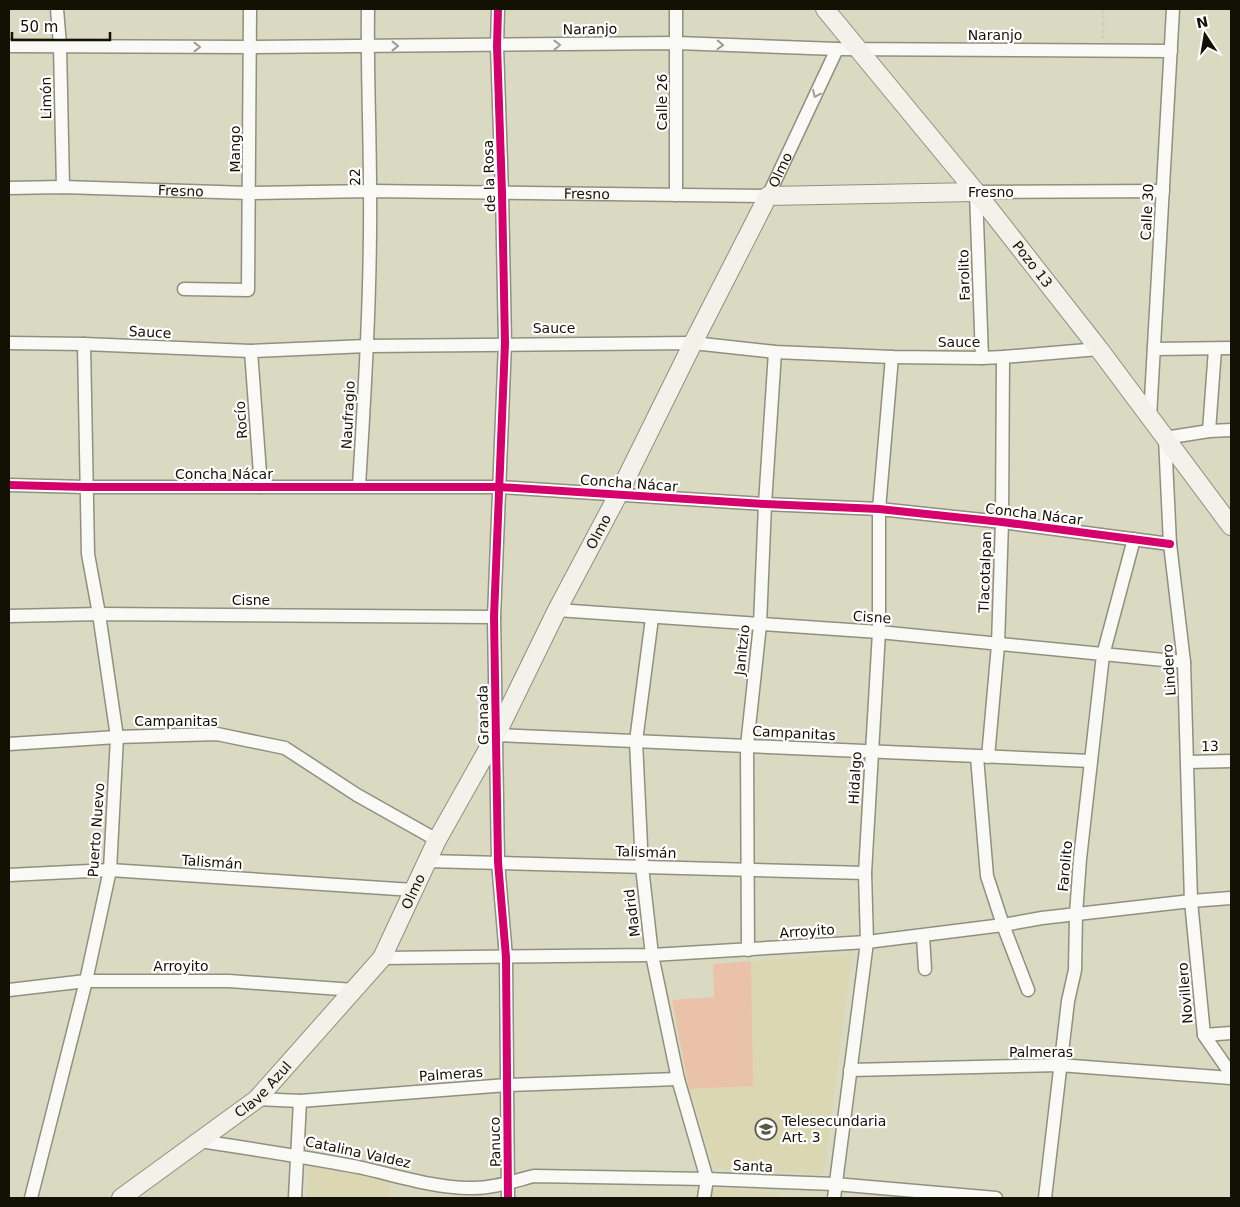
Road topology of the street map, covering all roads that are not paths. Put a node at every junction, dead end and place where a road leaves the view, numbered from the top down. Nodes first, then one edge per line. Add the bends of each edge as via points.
1 (57, 9) edge
2 (250, 9) edge
3 (368, 9) edge
4 (498, 9) edge
5 (676, 9) edge
6 (825, 9) edge
7 (1173, 9) edge
8 (677, 43) junction
9 (9, 46) edge
10 (60, 46) junction
11 (367, 46) junction
12 (497, 46) junction
13 (250, 47) junction
14 (837, 49) junction
15 (857, 50) junction
16 (1171, 51) junction
17 (63, 187) junction
18 (9, 188) edge
19 (370, 191) junction
20 (1163, 191) junction
21 (976, 192) junction
22 (249, 193) junction
23 (502, 193) junction
24 (676, 195) junction
25 (768, 196) junction
26 (184, 289) dead end
27 (9, 342) edge
28 (505, 343) junction
29 (693, 343) junction
30 (84, 344) junction
31 (367, 346) junction
32 (1231, 348) edge
33 (1099, 349) junction
34 (1154, 349) junction
35 (1215, 349) junction
36 (251, 351) junction
37 (775, 352) junction
38 (892, 357) junction
39 (1003, 357) junction
40 (982, 358) junction
41 (1150, 417) junction
42 (1231, 430) edge
43 (1209, 431) junction
44 (1165, 438) junction
45 (9, 486) edge
46 (359, 486) junction
47 (261, 487) junction
48 (499, 487) junction
49 (85, 488) junction
50 (618, 495) junction
51 (765, 504) junction
52 (879, 510) junction
53 (1002, 522) junction
54 (1231, 526) edge
55 (1134, 539) junction
56 (1170, 544) junction
57 (557, 610) junction
58 (99, 614) junction
59 (9, 616) edge
60 (494, 617) junction
61 (652, 618) junction
62 (760, 625) junction
63 (879, 632) junction
64 (998, 645) junction
65 (1103, 655) junction
66 (1184, 662) junction
67 (496, 735) junction
68 (117, 737) junction
69 (636, 741) junction
70 (9, 744) edge
71 (748, 746) junction
72 (871, 752) junction
73 (982, 757) junction
74 (1231, 761) edge
75 (1091, 762) junction
76 (1188, 762) junction
77 (437, 840) junction
78 (427, 861) junction
79 (498, 862) junction
80 (642, 867) junction
81 (749, 869) junction
82 (110, 870) junction
83 (865, 873) junction
84 (9, 875) edge
85 (413, 890) junction
86 (1231, 898) edge
87 (1191, 901) junction
88 (1076, 914) junction
89 (1003, 925) junction
90 (923, 936) junction
91 (867, 942) junction
92 (748, 950) junction
93 (652, 956) junction
94 (506, 957) junction
95 (382, 958) junction
96 (925, 968) dead end
97 (86, 981) junction
98 (9, 990) edge
99 (354, 990) junction
100 (1028, 990) dead end
101 (1231, 1033) edge
102 (1204, 1035) junction
103 (1059, 1066) junction
104 (850, 1070) junction
105 (1231, 1074) edge
106 (1231, 1078) edge
107 (678, 1079) junction
108 (507, 1085) junction
109 (257, 1099) junction
110 (300, 1101) junction
111 (200, 1141) junction
112 (298, 1155) junction
113 (708, 1178) junction
114 (509, 1183) junction
115 (835, 1184) junction
116 (31, 1198) edge
117 (121, 1198) edge
118 (295, 1198) edge
119 (508, 1198) edge
120 (704, 1198) edge
121 (834, 1198) edge
122 (996, 1198) edge
123 (1045, 1198) edge

1 - 10 street, Limón
2 - 13 street, Mango
3 - 11 street, 22
4 - 12 street, de la Rosa
5 - 8 street, Calle 26
6 - 15 main road, Pozo 13
7 - 16 street, Calle 30
12 -> 8 street, Naranjo
8 -> 14 street, Naranjo
8 - 24 street, Calle 26
9 - 10 street, Naranjo
10 -> 13 street, Naranjo
10 - 17 street, Limón
11 -> 12 street, Naranjo
11 - 13 street, Naranjo
11 - 19 street, 22
12 - 23 street, de la Rosa
13 - 22 street, Mango
14 - 15 street, Naranjo
14 -> 25 street, Olmo
15 - 16 street, Naranjo
15 - 21 main road, Pozo 13
16 - 20 street, Calle 30
17 - 18 street, Fresno
17 - 22 street, Fresno
19 - 22 street, Fresno
19 - 23 street, Fresno
19 - 31 street, 22
20 - 21 street, Fresno
20 - 34 street, Calle 30
21 - 25 main road, Fresno
21 - 33 main road, Pozo 13
21 - 40 street, Farolito
22 - 26 street, Mango via 248,290
23 - 24 street, Fresno
23 - 28 street, de la Rosa
24 - 25 street, Fresno
25 - 29 main road, Olmo
27 - 30 street, Sauce
28 - 29 street, Sauce
28 - 31 street, Sauce
28 - 48 street, Granada
29 - 37 street, Sauce
29 - 50 main road, Olmo
30 - 36 street, Sauce
30 - 49 street
31 - 36 street, Sauce
31 - 46 street, Naufragio
32 - 35 street
33 - 39 street, Sauce
33 - 41 main road, Pozo 13
34 - 35 street
34 - 41 street, Calle 30
35 - 43 street
36 - 47 street, Rocío
37 - 38 street, Sauce
37 - 51 street, Janitzio
38 - 40 street, Sauce
38 - 52 street, Hidalgo
39 - 40 street, Sauce
39 - 53 street, Tlacotalpan
41 - 44 main road, Pozo 13
42 - 43 street
43 - 44 street
44 - 54 main road, Pozo 13
44 - 56 street, Lindero
45 - 49 street, Concha Nácar
46 - 47 street, Concha Nácar
46 - 48 street, Concha Nácar
47 - 49 street, Concha Nácar
48 - 50 street, Concha Nácar
48 - 60 street, Granada
49 - 58 street, Puerto Nuevo via 88,554
50 - 51 street, Concha Nácar
50 - 57 main road, Olmo
51 - 52 street, Concha Nácar
51 - 62 street, Janitzio
52 - 53 street, Concha Nácar
52 - 63 street, Hidalgo
53 - 55 street, Concha Nácar
53 - 64 street, Tlacotalpan
55 - 56 street, Concha Nácar
55 - 65 street, Farolito
56 - 66 street, Lindero
57 - 61 street, Cisne
57 - 67 main road, Olmo
58 - 59 street, Cisne
58 - 60 street, Cisne
58 - 68 street, Puerto Nuevo
60 - 67 street, Granada
61 - 62 street, Cisne
61 - 69 street, Madrid
62 - 63 street, Cisne
62 - 71 street, Janitzio
63 - 64 street, Cisne
63 - 72 street, Hidalgo
64 - 65 street, Cisne
64 - 73 street, Tlacotalpan
65 - 66 street, Cisne
65 - 75 street, Farolito
66 - 76 street, Lindero
67 - 69 street, Campanitas
67 - 77 main road, Olmo
67 - 79 street, Granada
68 - 70 street, Campanitas
68 - 77 street, Campanitas via 217,734 285,748
68 - 82 street, Puerto Nuevo
69 - 71 street, Campanitas
69 - 80 street, Madrid
71 - 72 street, Campanitas
71 - 81 street, Janitzio
72 - 73 street, Campanitas
72 - 83 street, Hidalgo
73 - 75 street, Campanitas
73 - 89 street, Tlacotalpan via 986,876
74 - 76 street, 13
75 - 88 street, Farolito
76 - 87 street, Lindero
77 - 78 main road, Olmo
78 - 79 street, Talismán
78 - 85 main road, Olmo
79 - 80 street, Talismán
79 - 94 street, Granada
80 - 81 street, Talismán
80 - 93 street, Madrid
81 - 83 street, Talismán
81 - 92 street, Janitzio
82 - 84 street, Talismán
82 - 85 street, Talismán
82 - 97 street, Puerto Nuevo
83 - 91 street, Hidalgo
85 - 95 main road, Olmo
86 - 87 street, Arroyito
87 - 88 street, Arroyito
87 - 102 street, Novillero
88 - 89 street, Arroyito
88 - 103 street, Farolito via 1075,970
89 - 90 street, Arroyito
89 - 100 street, Tlacotalpan
90 - 91 street, Arroyito
90 - 96 street
91 - 92 street, Arroyito
91 - 104 street, Hidalgo
92 - 93 street, Arroyito
93 - 94 street, Arroyito
93 - 107 street, Madrid
94 - 95 street, Arroyito
94 - 108 street, Granada
95 - 99 main road, Clave Azul
97 - 98 street, Arroyito
97 - 99 street, Arroyito via 229,981
97 - 116 street, Puerto Nuevo
99 - 109 main road, Clave Azul
101 - 102 street
102 - 105 street, Novillero
103 - 104 street, Palmeras
103 - 106 street, Palmeras
103 - 123 street, Farolito
104 - 115 street, Hidalgo
107 - 108 street, Palmeras
107 - 113 street, Madrid
108 - 110 street, Palmeras
108 - 114 street, Panuco
109 - 110 street, Palmeras
109 - 111 main road, Clave Azul
110 - 112 street
111 - 112 street, Catalina Valdez
111 - 117 main road, Clave Azul
112 - 114 street, Catalina Valdez via 443,1187 473,1189
112 - 118 street
113 - 114 street, Santa via 534,1176
113 - 115 street, Santa
113 - 120 street, Madrid
114 - 119 street, Panuco
115 - 121 street, Hidalgo
115 - 122 street, Santa

